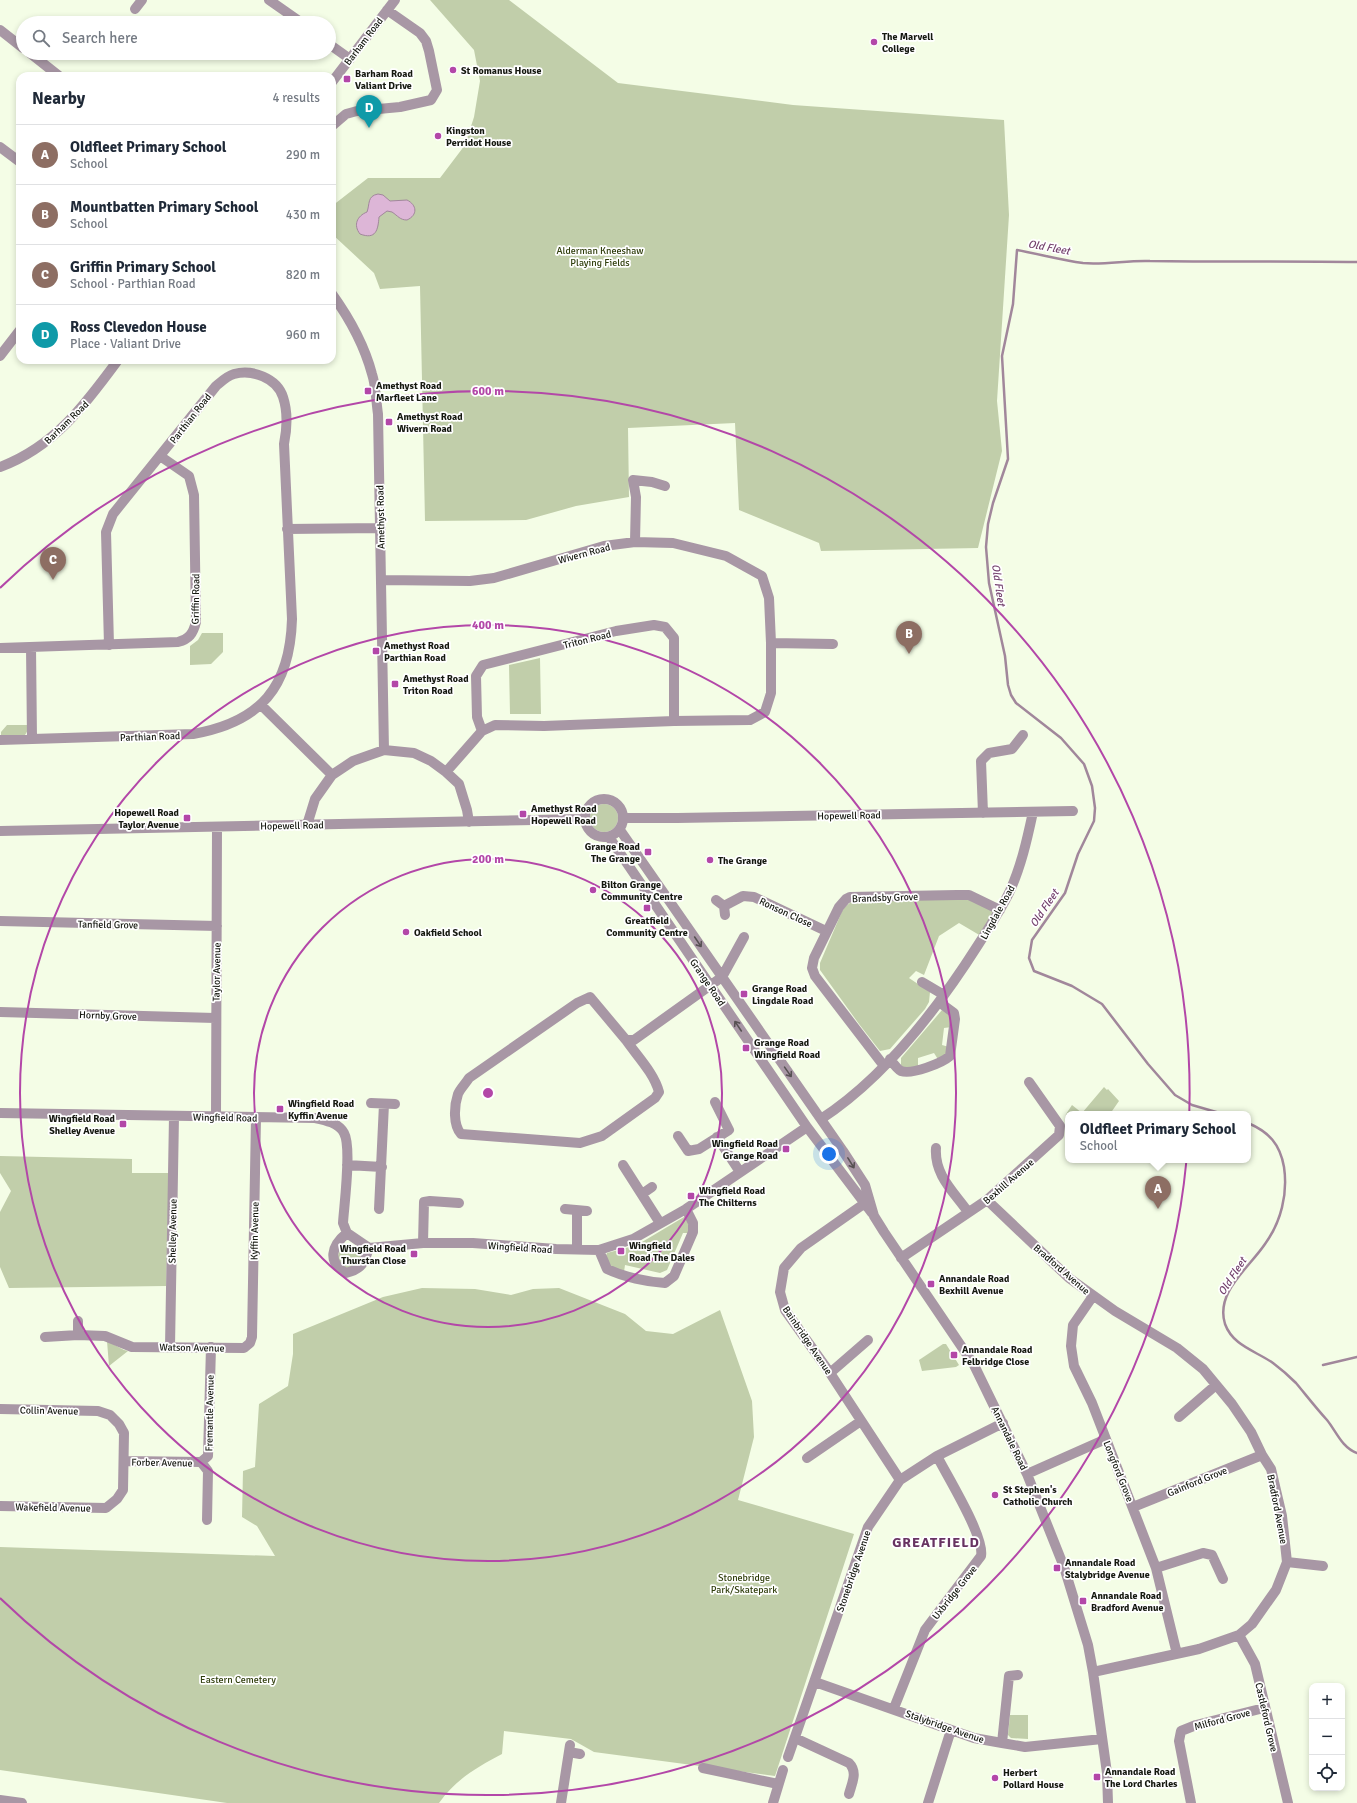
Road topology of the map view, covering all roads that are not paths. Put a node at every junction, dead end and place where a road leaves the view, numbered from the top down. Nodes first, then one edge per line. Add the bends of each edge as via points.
1 (142, 0) edge
2 (269, 0) edge
3 (394, 0) edge
4 (135, 9) dead end
5 (388, 10) junction
6 (292, 16) edge
7 (0, 30) edge
8 (16, 43) edge
9 (336, 49) edge
10 (350, 59) junction
11 (39, 60) edge
12 (54, 72) edge
13 (336, 77) edge
14 (336, 123) edge
15 (0, 147) edge
16 (16, 159) edge
17 (336, 300) edge
18 (16, 335) edge
19 (0, 356) edge
20 (115, 364) edge
21 (160, 456) junction
22 (0, 467) edge
23 (665, 486) dead end
24 (381, 528) junction
25 (287, 529) junction
26 (635, 542) junction
27 (382, 580) junction
28 (771, 643) junction
29 (833, 644) dead end
30 (109, 645) junction
31 (31, 647) junction
32 (0, 648) edge
33 (260, 705) junction
34 (674, 721) junction
35 (482, 731) junction
36 (1024, 735) dead end
37 (0, 740) edge
38 (32, 740) junction
39 (384, 750) junction
40 (446, 772) junction
41 (332, 775) junction
42 (1073, 811) dead end
43 (983, 812) junction
44 (1033, 812) junction
45 (585, 818) junction
46 (624, 818) junction
47 (469, 822) junction
48 (307, 825) junction
49 (217, 827) junction
50 (620, 830) junction
51 (0, 831) edge
52 (609, 837) junction
53 (722, 907) dead end
54 (1000, 910) junction
55 (0, 921) edge
56 (217, 926) junction
57 (826, 931) junction
58 (744, 937) dead end
59 (722, 977) junction
60 (922, 982) dead end
61 (711, 986) junction
62 (941, 998) junction
63 (0, 1012) edge
64 (215, 1018) junction
65 (626, 1040) junction
66 (887, 1063) junction
67 (1029, 1082) dead end
68 (715, 1102) dead end
69 (371, 1103) dead end
70 (384, 1104) junction
71 (395, 1104) dead end
72 (0, 1113) edge
73 (174, 1116) junction
74 (216, 1116) junction
75 (256, 1118) junction
76 (821, 1119) junction
77 (807, 1128) junction
78 (678, 1136) dead end
79 (717, 1138) junction
80 (936, 1148) dead end
81 (347, 1165) junction
82 (623, 1165) dead end
83 (382, 1167) junction
84 (740, 1172) junction
85 (652, 1187) dead end
86 (642, 1194) junction
87 (987, 1200) junction
88 (866, 1202) junction
89 (459, 1203) dead end
90 (379, 1209) dead end
91 (565, 1209) dead end
92 (686, 1209) junction
93 (968, 1212) junction
94 (660, 1223) junction
95 (347, 1233) junction
96 (423, 1243) junction
97 (369, 1248) junction
98 (577, 1249) junction
99 (599, 1250) junction
100 (901, 1258) junction
101 (1093, 1296) junction
102 (78, 1321) dead end
103 (78, 1334) junction
104 (45, 1337) dead end
105 (868, 1340) dead end
106 (250, 1343) joint
107 (170, 1347) junction
108 (211, 1347) junction
109 (830, 1373) junction
110 (1216, 1385) junction
111 (0, 1409) edge
112 (1179, 1417) dead end
113 (862, 1421) junction
114 (1003, 1423) junction
115 (1106, 1439) junction
116 (1262, 1455) junction
117 (937, 1456) junction
118 (806, 1458) dead end
119 (124, 1461) junction
120 (201, 1462) junction
121 (1027, 1474) junction
122 (900, 1480) junction
123 (0, 1506) edge
124 (1133, 1507) junction
125 (207, 1520) dead end
126 (1288, 1562) junction
127 (1324, 1566) dead end
128 (1156, 1568) junction
129 (1223, 1579) dead end
130 (1239, 1634) junction
131 (1178, 1654) junction
132 (1093, 1672) junction
133 (1018, 1675) dead end
134 (815, 1682) junction
135 (894, 1708) junction
136 (1264, 1708) junction
137 (951, 1730) junction
138 (795, 1738) junction
139 (1102, 1739) junction
140 (1002, 1743) junction
141 (580, 1754) dead end
142 (788, 1758) dead end
143 (703, 1768) dead end
144 (783, 1770) dead end
145 (778, 1784) junction
146 (849, 1794) dead end
147 (0, 1801) edge
148 (22, 1803) edge
149 (562, 1803) edge
150 (773, 1803) edge
151 (928, 1803) edge
152 (1108, 1803) edge
153 (1191, 1803) edge
154 (1288, 1803) edge

1 - 4 street
2 - 6 street
3 - 5 street, Barham Road
5 - 10 street, Barham Road
5 - 14 street via 420,33 426,42 437,90 432,100 400,107 357,111 346,114
7 - 8 street
9 - 10 street
10 - 13 street, Barham Road
11 - 12 street
15 - 16 street
17 - 24 street, Amethyst Road via 359,336 372,375 378,414
18 - 19 street
20 - 22 street, Barham Road via 91,397 58,433 38,449
21 - 25 street, Parthian Road via 215,387 226,377 242,373 257,374 268,379 279,389 285,406
21 - 30 street, Parthian Road via 113,514 106,532
21 - 30 street, Griffin Road via 189,476 194,495 194,630 190,637 178,642
23 - 26 street via 633,480 636,496
24 - 25 street
24 - 27 street, Amethyst Road
25 - 33 street, Parthian Road via 292,641 281,676
26 - 27 street, Wivern Road via 604,546 494,578
26 - 28 street, Wivern Road via 673,543 726,556 762,576 769,598
27 - 39 street, Amethyst Road
28 - 29 street
28 - 34 street, Wivern Road via 771,693 765,712 750,720
30 - 31 street, Griffin Road
31 - 32 street, Griffin Road
31 - 38 street
33 - 38 street, Parthian Road via 222,728 193,734
33 - 41 street
34 - 35 street, Wivern Road via 544,726 495,725
34 - 35 street, Triton Road via 674,638 665,627 654,625 616,631 483,665 476,676 477,717
35 - 40 street
36 - 43 street via 1012,749 989,753 981,761
37 - 38 street, Parthian Road
39 - 40 street via 414,753
39 - 41 street via 353,761
40 - 47 street via 459,784
41 - 48 street via 315,799
42 - 44 street, Hopewell Road
43 - 44 street, Hopewell Road
43 - 46 street, Hopewell Road
44 - 54 street, Lingdale Road via 1017,875
45 - 46 street via 593,802 604,798 616,802
45 - 47 street, Hopewell Road
45 - 52 street via 593,834 603,838
46 - 50 street
47 - 48 street, Hopewell Road
48 - 49 street, Hopewell Road
49 - 51 street, Hopewell Road
49 - 56 street, Taylor Avenue
50 - 52 street
50 -> 59 street, Grange Road
52 - 61 street, Grange Road
53 - 57 street, Ronson Close via 743,896 754,897
54 - 57 street, Brandsby Grove via 968,895 850,897 839,907
54 - 62 street, Lingdale Road via 958,977
55 - 56 street, Tanfield Grove
56 - 64 street, Taylor Avenue
57 - 66 street, Brandsby Grove via 814,958 812,968 815,976
58 - 59 street, Grange Road
59 - 61 street
59 -> 76 street, Grange Road
60 - 62 street
61 - 65 street via 634,1040
77 -> 61 street, Grange Road
62 - 66 street, Lingdale Road
62 - 66 street via 956,1019 950,1056 943,1062 910,1072 901,1071
63 - 64 street, Hornby Grove
64 - 74 street, Taylor Avenue
65 - 65 street via 590,997 584,1000 469,1078 458,1093 456,1128 461,1134 580,1143 602,1136 655,1098 659,1092 648,1070
66 - 76 street, Lingdale Road via 849,1099
67 - 87 street, Bexhill Avenue via 1060,1126 1059,1135
68 - 79 street via 729,1130
69 - 70 street
70 - 71 street
70 - 83 street
72 - 73 street, Wingfield Road
73 - 74 street, Wingfield Road
73 - 107 street, Shelley Avenue
74 - 75 street, Wingfield Road
75 - 81 street, Wingfield Road via 315,1118 332,1122 344,1133
75 - 106 street, Kyffin Avenue
76 -> 88 street, Annandale Road via 865,1185
77 - 84 street, Wingfield Road
77 - 88 street, Annandale Road
78 - 79 street via 688,1151 699,1149
79 - 84 street
80 - 93 street via 935,1160 943,1178
81 - 83 street
81 - 95 street, Wingfield Road via 343,1223
82 - 86 street
83 - 90 street
84 - 92 street, Wingfield Road
85 - 86 street
86 - 94 street
87 - 93 street, Bexhill Avenue
87 - 101 street, Bradford Avenue via 1069,1278
88 - 100 street, Annandale Road
88 - 109 street, Bainbridge Avenue via 801,1248 784,1268 780,1292 785,1310
89 - 96 street via 424,1202
91 - 98 street via 582,1211
92 - 94 street, Wingfield Road
92 - 99 street via 693,1223 693,1232 674,1276 666,1283 614,1273 607,1269
93 - 100 street, Bexhill Avenue
94 - 99 street, Wingfield Road via 633,1239
95 - 97 street
95 - 97 street via 338,1240 335,1248 333,1259 336,1268 346,1273 356,1270 364,1262
96 - 97 street, Wingfield Road
96 - 98 street, Wingfield Road
98 - 99 street, Wingfield Road
100 - 114 street, Annandale Road via 974,1365
101 - 110 street, Bradford Avenue via 1177,1348 1203,1369
101 - 115 street, Longford Grove via 1072,1325 1071,1346 1074,1366
102 - 103 street
103 - 104 street, Watson Avenue
103 - 107 street, Watson Avenue via 106,1336 132,1346
105 - 109 street
106 - 108 street, Watson Avenue via 244,1348
107 - 108 street, Watson Avenue
108 - 120 street, Fremantle Avenue via 208,1456
109 - 113 street, Bainbridge Avenue
110 - 112 street
110 - 116 street, Bradford Avenue via 1251,1432
111 - 119 street, Collin Avenue via 98,1411 110,1415 124,1433
113 - 118 street
113 - 122 street, Bainbridge Avenue
114 - 117 street, Stonebridge Avenue
114 - 121 street, Annandale Road
115 - 121 street
115 - 124 street, Longford Grove
116 - 124 street, Gainford Grove
116 - 126 street, Bradford Avenue via 1271,1469 1282,1516
117 - 122 street, Stonebridge Avenue
117 - 135 street, Uxbridge Grove via 978,1536 982,1551 981,1556 925,1630
119 - 120 street, Forber Avenue
119 - 123 street, Wakefield Avenue via 123,1490 106,1508
120 - 125 street, Fremantle Avenue via 208,1471
121 - 132 street, Annandale Road via 1064,1567 1088,1645
122 - 134 street, Stonebridge Avenue via 868,1527
124 - 128 street, Longford Grove
126 - 127 street
126 - 130 street via 1276,1590 1264,1608 1252,1624
128 - 129 street via 1207,1554 1216,1560
128 - 131 street, Longford Grove
130 - 131 street
130 - 136 street, Castleford Grove via 1255,1664
131 - 132 street
132 - 139 street, Annandale Road
133 - 140 street via 1009,1676
134 - 135 street, Stalybridge Avenue
134 - 138 street, Stonebridge Avenue
135 - 137 street, Stalybridge Avenue
136 - 153 street, Milford Grove via 1181,1731 1179,1740
136 - 154 street, Castleford Grove
137 - 140 street, Stalybridge Avenue via 974,1738
137 - 151 street
138 - 142 street, Stonebridge Avenue
138 - 146 street via 849,1763 854,1773
139 - 140 street, Stalybridge Avenue via 1025,1747
139 - 152 street, Annandale Road
141 - 149 street via 570,1748
143 - 145 street
144 - 145 street
145 - 150 street
147 - 148 street

